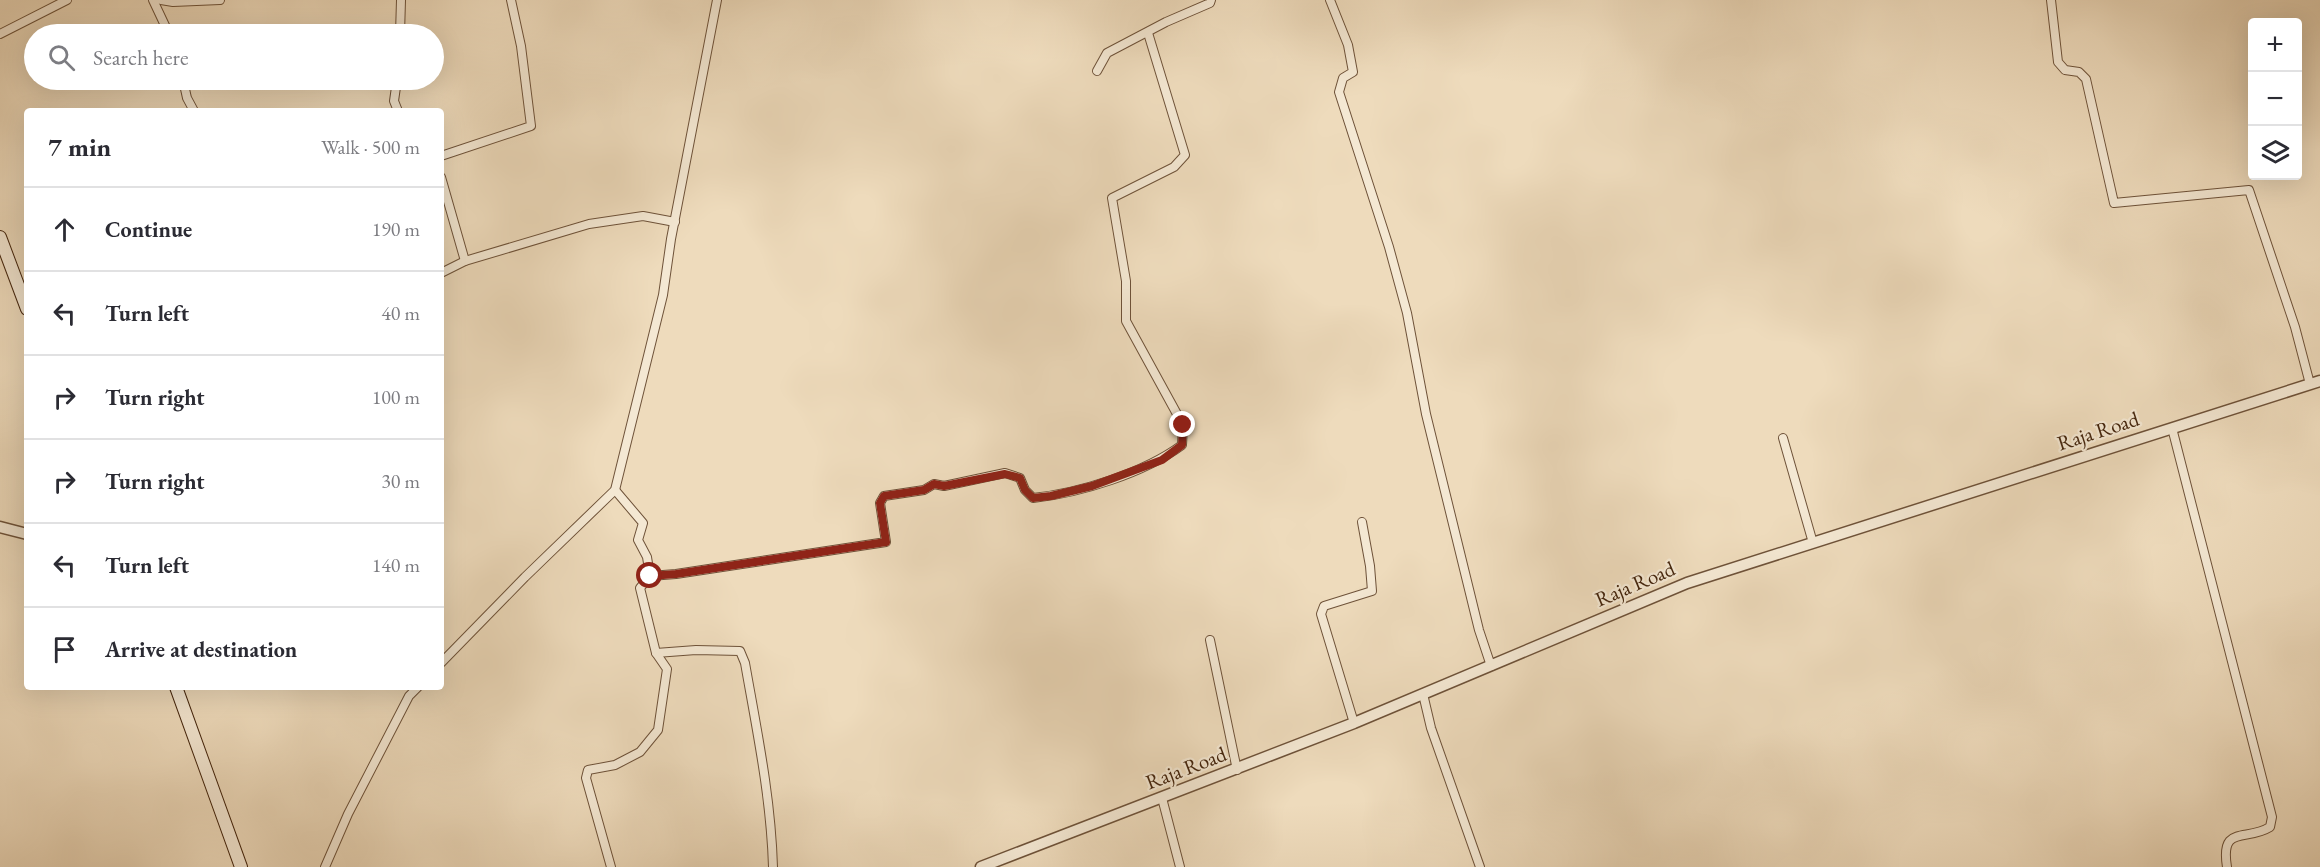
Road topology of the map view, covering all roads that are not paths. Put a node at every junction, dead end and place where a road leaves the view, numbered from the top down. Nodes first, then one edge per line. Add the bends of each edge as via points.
1 (67, 0) edge
2 (153, 0) edge
3 (161, 0) edge
4 (220, 0) edge
5 (401, 0) edge
6 (511, 0) edge
7 (717, 0) edge
8 (1211, 0) edge
9 (1330, 0) edge
10 (2051, 0) edge
11 (164, 24) edge
12 (400, 24) edge
13 (0, 33) edge
14 (1148, 33) junction
15 (1096, 71) dead end
16 (185, 90) edge
17 (396, 90) edge
18 (192, 108) edge
19 (397, 108) edge
20 (444, 155) edge
21 (444, 188) edge
22 (675, 222) junction
23 (0, 237) edge
24 (465, 261) junction
25 (444, 272) edge
26 (24, 301) edge
27 (2315, 382) edge
28 (2172, 428) junction
29 (1783, 438) dead end
30 (615, 490) junction
31 (1362, 522) dead end
32 (0, 527) edge
33 (24, 533) edge
34 (1813, 543) junction
35 (650, 576) junction
36 (1210, 640) dead end
37 (656, 653) junction
38 (444, 660) edge
39 (1491, 666) junction
40 (177, 690) edge
41 (415, 690) edge
42 (1423, 694) junction
43 (1354, 723) junction
44 (1237, 770) junction
45 (1161, 798) junction
46 (241, 867) edge
47 (325, 867) edge
48 (611, 867) edge
49 (773, 867) edge
50 (981, 867) edge
51 (1180, 867) edge
52 (1480, 867) edge
53 (2226, 867) edge

1 - 13 street
2 - 11 street
3 - 4 street
5 - 12 street
6 - 20 street via 531,126
7 - 22 street
8 - 14 street
9 - 39 street via 1348,45 1353,72 1343,78 1339,92 1404,302 1426,414
10 - 27 street via 2058,62 2065,70 2079,72 2086,79 2114,203 2249,190
14 - 15 street via 1107,53
14 - 35 street via 1185,155 1174,167 1112,198 1126,281 1126,321 1183,425 1182,445 1162,460 1092,486 1051,496 1033,498 1020,478 1005,474 884,496 880,503 886,542
16 - 18 street
17 - 19 street
21 - 24 street
22 - 24 street via 643,216 589,224
22 - 30 street via 663,295
23 - 26 main road
24 - 25 street
27 - 28 street, Raja Road
28 - 34 street, Raja Road
28 - 53 street via 2272,817 2270,827 2236,836 2227,843
29 - 34 street
30 - 35 street via 643,523 638,540 647,557
30 - 38 street
31 - 43 street via 1372,591 1324,606 1320,614
32 - 33 street
34 - 39 street, Raja Road via 1687,583
35 - 37 street via 640,588
36 - 44 street
37 - 48 street via 667,669 657,730 640,752 615,765 588,770 586,778
37 - 49 street via 740,651 765,777
39 - 42 street, Raja Road
40 - 46 main road
41 - 47 street via 348,814
42 - 43 street, Raja Road
42 - 52 street via 1431,728
43 - 44 street, Raja Road
44 - 45 street, Raja Road
45 - 50 street, Raja Road
45 - 51 street

